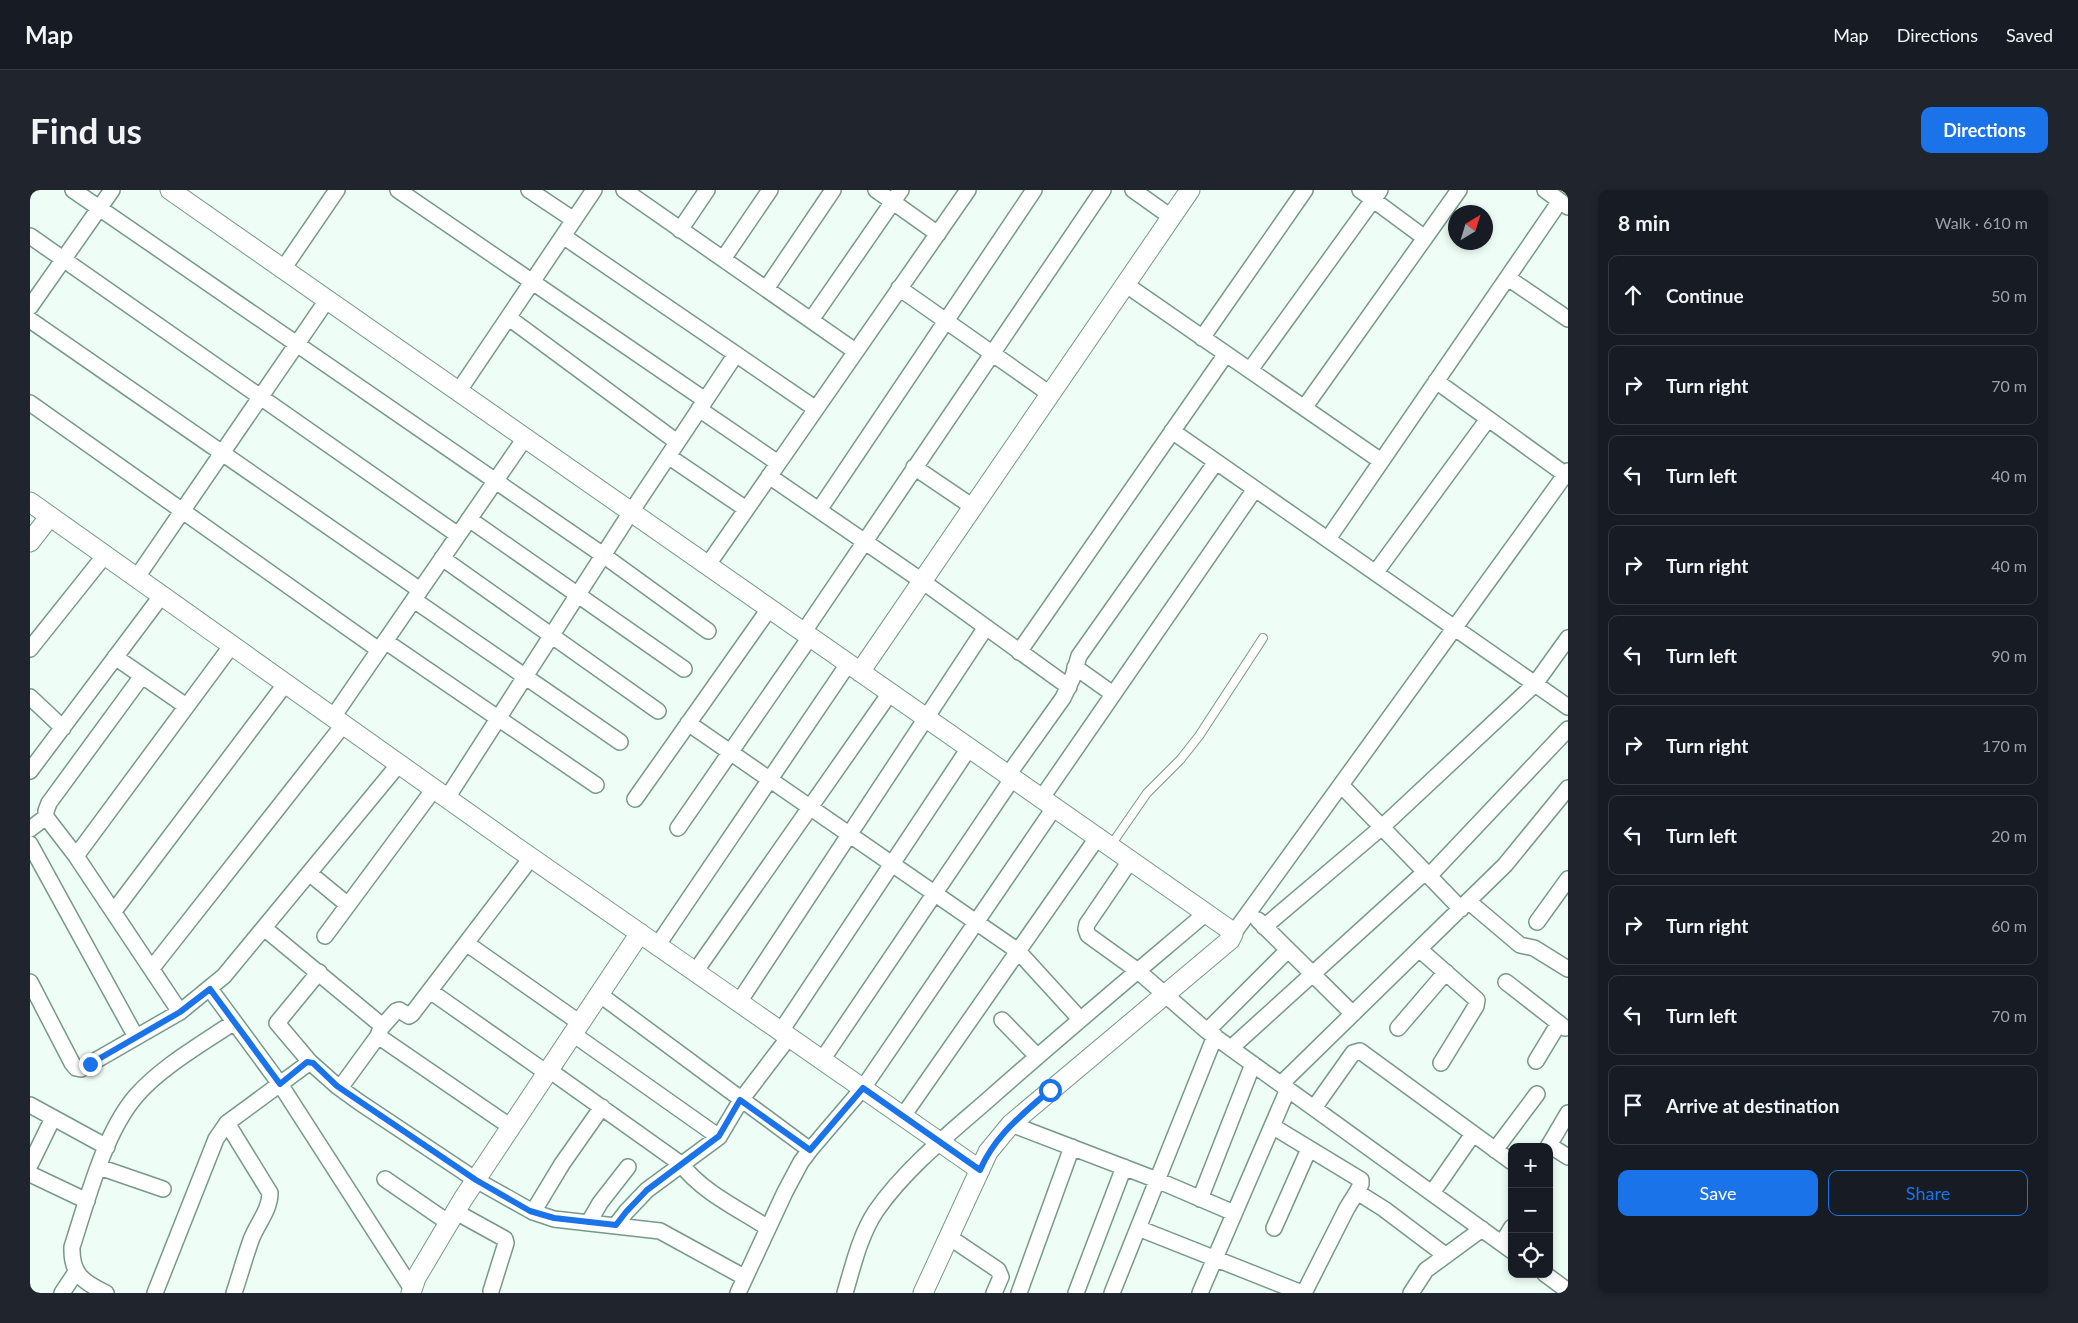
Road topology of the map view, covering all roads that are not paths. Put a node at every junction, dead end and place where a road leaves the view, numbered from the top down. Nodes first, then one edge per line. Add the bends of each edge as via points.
1 (73, 190) edge
2 (112, 190) edge
3 (170, 190) edge
4 (337, 190) edge
5 (398, 190) edge
6 (529, 190) edge
7 (594, 190) edge
8 (707, 190) edge
9 (770, 190) edge
10 (834, 190) edge
11 (876, 190) edge
12 (968, 190) edge
13 (1034, 190) edge
14 (1103, 190) edge
15 (1133, 190) edge
16 (1190, 190) edge
17 (1305, 190) edge
18 (1360, 190) edge
19 (1459, 190) edge
20 (1545, 190) edge
21 (627, 191) edge
22 (1376, 195) edge
23 (897, 196) edge
24 (1564, 204) edge
25 (99, 208) junction
26 (1171, 217) junction
27 (574, 220) junction
28 (680, 230) junction
29 (938, 234) junction
30 (30, 236) edge
31 (563, 236) junction
32 (1425, 238) junction
33 (64, 259) junction
34 (723, 259) junction
35 (283, 269) junction
36 (1508, 278) junction
37 (532, 282) junction
38 (1125, 284) junction
39 (900, 288) junction
40 (766, 289) junction
41 (327, 300) junction
42 (30, 307) edge
43 (509, 318) junction
44 (30, 320) edge
45 (810, 320) junction
46 (1568, 320) edge
47 (946, 321) junction
48 (1202, 338) junction
49 (296, 344) junction
50 (856, 351) junction
51 (992, 353) junction
52 (736, 354) junction
53 (1226, 354) junction
54 (1250, 370) junction
55 (1436, 382) junction
56 (458, 392) junction
57 (1050, 394) junction
58 (260, 397) junction
59 (30, 403) edge
60 (702, 404) junction
61 (1304, 408) junction
62 (816, 409) junction
63 (1488, 419) junction
64 (1172, 432) junction
65 (525, 438) junction
66 (677, 442) junction
67 (222, 453) junction
68 (668, 456) junction
69 (1381, 461) junction
70 (1216, 462) junction
71 (778, 463) junction
72 (914, 467) junction
73 (1567, 473) edge
74 (769, 476) junction
75 (495, 481) junction
76 (1255, 489) junction
77 (30, 502) edge
78 (973, 508) junction
79 (746, 509) junction
80 (819, 510) junction
81 (182, 511) junction
82 (631, 512) junction
83 (50, 516) junction
84 (469, 519) junction
85 (458, 535) junction
86 (1328, 539) junction
87 (864, 541) junction
88 (30, 542) edge
89 (105, 555) junction
90 (603, 556) junction
91 (442, 558) junction
92 (707, 566) junction
93 (1376, 572) junction
94 (137, 577) junction
95 (922, 581) junction
96 (162, 595) junction
97 (417, 595) junction
98 (578, 595) junction
99 (769, 609) junction
100 (1456, 627) junction
101 (986, 628) junction
102 (708, 631) dead end
103 (807, 635) junction
104 (551, 636) junction
105 (1264, 638) dead end
106 (1568, 638) edge
107 (232, 645) junction
108 (382, 645) junction
109 (30, 649) edge
110 (1019, 652) junction
111 (115, 657) junction
112 (1075, 667) junction
113 (854, 668) junction
114 (684, 669) dead end
115 (142, 676) junction
116 (525, 676) junction
117 (286, 683) junction
118 (1535, 684) junction
119 (1069, 687) junction
120 (890, 693) junction
121 (1113, 694) junction
122 (30, 697) edge
123 (186, 706) junction
124 (1568, 707) edge
125 (658, 711) dead end
126 (498, 718) junction
127 (926, 718) junction
128 (338, 721) junction
129 (688, 723) junction
130 (63, 728) junction
131 (1568, 729) edge
132 (620, 742) dead end
133 (969, 748) junction
134 (730, 753) junction
135 (399, 764) junction
136 (30, 771) edge
137 (1010, 777) junction
138 (769, 780) junction
139 (596, 785) dead end
140 (1341, 785) junction
141 (1568, 788) edge
142 (441, 793) junction
143 (634, 799) dead end
144 (1048, 803) junction
145 (810, 808) junction
146 (46, 817) junction
147 (1382, 827) junction
148 (678, 828) dead end
149 (30, 829) edge
150 (849, 835) junction
151 (1104, 842) junction
152 (30, 844) edge
153 (76, 856) junction
154 (531, 858) junction
155 (1130, 861) junction
156 (892, 864) junction
157 (309, 873) junction
158 (1427, 874) junction
159 (1568, 879) edge
160 (934, 894) junction
161 (348, 905) junction
162 (1464, 905) junction
163 (114, 911) junction
164 (1250, 912) junction
165 (1206, 914) junction
166 (976, 922) junction
167 (1537, 922) dead end
168 (1264, 927) junction
169 (264, 928) junction
170 (640, 933) junction
171 (1233, 934) junction
172 (325, 936) dead end
173 (466, 943) junction
174 (657, 946) junction
175 (1419, 949) junction
176 (1288, 950) junction
177 (1018, 951) junction
178 (152, 968) junction
179 (1568, 968) edge
180 (1138, 971) junction
181 (319, 972) junction
182 (695, 972) junction
183 (1446, 972) junction
184 (1312, 974) junction
185 (30, 982) edge
186 (1506, 982) dead end
187 (210, 989) junction
188 (430, 991) junction
189 (599, 994) junction
190 (1166, 994) junction
191 (738, 1002) junction
192 (180, 1012) junction
193 (1353, 1014) junction
194 (1080, 1019) junction
195 (1002, 1020) dead end
196 (234, 1022) junction
197 (1565, 1026) edge
198 (576, 1028) junction
199 (1398, 1028) dead end
200 (380, 1032) junction
201 (785, 1034) junction
202 (1211, 1034) junction
203 (136, 1037) junction
204 (1231, 1048) junction
205 (1037, 1056) junction
206 (822, 1060) junction
207 (1536, 1061) dead end
208 (310, 1062) junction
209 (1441, 1062) dead end
210 (1253, 1064) junction
211 (548, 1071) junction
212 (280, 1084) junction
213 (1285, 1087) junction
214 (340, 1088) junction
215 (863, 1088) junction
216 (1537, 1094) dead end
217 (740, 1100) junction
218 (30, 1106) edge
219 (602, 1107) junction
220 (1314, 1108) junction
221 (1568, 1113) edge
222 (903, 1116) junction
223 (53, 1118) junction
224 (227, 1123) junction
225 (1011, 1124) junction
226 (1272, 1126) junction
227 (511, 1127) junction
228 (1473, 1134) junction
229 (719, 1136) junction
230 (940, 1142) junction
231 (1550, 1143) edge
232 (107, 1147) junction
233 (1072, 1147) junction
234 (1309, 1149) junction
235 (1553, 1149) edge
236 (810, 1150) junction
237 (1495, 1150) junction
238 (1568, 1157) edge
239 (1508, 1159) edge
240 (681, 1164) junction
241 (30, 1165) edge
242 (99, 1167) junction
243 (628, 1167) dead end
244 (1124, 1167) junction
245 (980, 1170) junction
246 (30, 1174) edge
247 (385, 1179) dead end
248 (476, 1180) junction
249 (1157, 1180) junction
250 (162, 1189) dead end
251 (1357, 1192) junction
252 (1432, 1193) junction
253 (1200, 1199) junction
254 (87, 1201) junction
255 (533, 1212) junction
256 (1234, 1213) junction
257 (452, 1218) junction
258 (589, 1222) junction
259 (616, 1225) junction
260 (768, 1228) junction
261 (1138, 1228) junction
262 (1274, 1228) dead end
263 (1482, 1229) junction
264 (1510, 1233) edge
265 (949, 1237) junction
266 (1507, 1247) edge
267 (1445, 1254) junction
268 (1214, 1258) junction
269 (76, 1272) junction
270 (744, 1277) junction
271 (1550, 1278) edge
272 (412, 1291) edge
273 (491, 1291) dead end
274 (1568, 1291) edge
275 (1023, 1292) edge
276 (62, 1293) edge
277 (106, 1293) edge
278 (155, 1293) edge
279 (234, 1293) edge
280 (738, 1293) edge
281 (845, 1293) edge
282 (923, 1293) edge
283 (994, 1293) edge
284 (1076, 1293) edge
285 (1112, 1293) edge
286 (1200, 1293) edge
287 (1303, 1293) edge
288 (1411, 1293) edge

1 - 25 street
2 - 25 street
3 - 35 street
4 - 35 street
5 - 37 street
6 - 27 street
7 - 27 street
8 - 28 street
9 - 34 street
10 - 40 street
11 - 23 street
12 - 29 street
13 - 47 street
14 - 51 street
15 - 26 street
16 - 26 street
17 - 48 street
18 - 22 street
19 - 32 street
20 - 24 street
21 - 28 street
22 - 32 street
22 - 54 street
23 - 29 street
23 - 45 street
24 - 36 street
25 - 33 street
25 - 49 street
26 - 38 street
27 - 31 street
28 - 34 street
29 - 39 street
30 - 33 street
31 - 37 street
31 - 52 street
32 - 61 street
33 - 42 street
33 - 58 street
34 - 40 street
35 - 41 street
36 - 46 street
36 - 55 street
37 - 43 street
37 - 60 street
38 - 48 street
38 - 57 street
39 - 47 street
39 - 50 street
40 - 45 street
41 - 49 street
41 - 56 street
43 - 56 street
43 - 66 street
44 - 67 street
45 - 50 street
47 - 51 street
47 - 80 street
48 - 53 street
49 - 58 street
49 - 75 street
50 - 62 street
51 - 57 street
51 - 72 street
52 - 60 street
52 - 62 street
53 - 54 street
53 - 64 street
54 - 61 street
55 - 63 street
55 - 69 street
56 - 65 street
57 - 78 street
58 - 67 street
58 - 85 street
59 - 81 street
60 - 66 street
60 - 71 street
61 - 69 street
62 - 71 street
63 - 73 street
63 - 93 street
64 - 70 street
64 - 110 street
65 - 75 street
65 - 82 street
66 - 68 street
67 - 81 street
67 - 97 street
68 - 79 street
68 - 82 street
69 - 86 street
70 - 76 street
70 - 112 street via 1079,656
71 - 74 street
72 - 78 street
72 - 87 street
73 - 100 street
74 - 79 street
74 - 80 street
75 - 84 street
75 - 90 street
76 - 86 street
76 - 121 street
77 - 83 street
78 - 95 street
79 - 92 street
80 - 87 street
81 - 94 street
81 - 108 street
82 - 90 street
82 - 92 street
83 - 88 street
83 - 89 street
84 - 85 street
84 - 98 street
85 - 91 street
86 - 93 street
87 - 95 street
87 - 103 street
89 - 94 street
89 - 109 street
90 - 98 street
90 - 102 street
91 - 97 street
91 - 104 street
92 - 99 street
93 - 100 street
94 - 96 street
95 - 101 street
95 - 113 street
96 - 107 street
96 - 111 street
97 - 108 street
97 - 116 street
98 - 104 street
98 - 114 street
99 - 103 street
99 - 129 street
100 - 118 street
100 - 140 street
101 - 110 street
101 - 127 street
103 - 113 street
103 - 134 street
104 - 116 street
104 - 125 street
105 - 151 lane via 1199,736
106 - 118 street
107 - 117 street
107 - 123 street
108 - 126 street
108 - 128 street
110 - 119 street
111 - 115 street
111 - 130 street
112 - 119 street
112 - 121 street
113 - 120 street
113 - 138 street
115 - 123 street
115 - 146 street via 49,803
116 - 126 street
116 - 132 street
117 - 128 street
117 - 163 street
118 - 124 street
118 - 147 street
119 - 137 street
120 - 127 street
120 - 145 street
121 - 144 street
122 - 130 street
123 - 153 street
126 - 139 street
126 - 142 street
127 - 133 street
127 - 150 street
128 - 135 street
128 - 178 street
129 - 134 street
129 - 143 street
130 - 136 street
131 - 158 street
133 - 137 street
133 - 156 street
134 - 138 street
134 - 148 street
135 - 142 street
135 - 157 street
137 - 144 street
137 - 160 street
138 - 145 street
138 - 174 street
140 - 147 street
140 - 164 street
141 - 162 street via 1505,865
142 - 154 street
142 - 161 street
144 - 151 street
144 - 166 street
145 - 150 street
145 - 182 street
146 - 149 street
146 - 153 street
147 - 158 street
147 - 168 street
150 - 156 street
150 - 191 street
151 - 155 street
151 - 177 street
152 - 203 street
153 - 163 street
154 - 170 street
154 - 173 street
155 - 165 street
155 - 180 street via 1086,930 1088,935
156 - 160 street
156 - 201 street
157 - 161 street
157 - 169 street
158 - 162 street
158 - 184 street
159 - 167 street
160 - 166 street
160 - 206 street
161 - 172 street
162 - 175 street
162 - 179 street via 1520,946 1534,948
163 - 178 street
164 - 168 street
164 - 171 street
165 - 171 street
165 - 180 street
166 - 177 street
166 - 215 street
168 - 176 street
169 - 181 street
169 - 187 street
170 - 174 street
170 - 189 street
171 - 190 street
173 - 188 street
173 - 198 street
174 - 182 street
175 - 183 street
175 - 193 street
176 - 184 street
176 - 202 street
177 - 194 street
177 - 222 street
178 - 192 street
180 - 190 street
180 - 194 street
181 - 200 street via 377,1020
181 - 208 street via 277,1023
182 - 191 street
183 - 199 street
183 - 209 street via 1477,1003
184 - 193 street
184 - 204 street
185 - 203 street via 76,1068
186 - 197 street
187 - 192 street
187 - 196 street
188 - 200 street via 412,1014 409,1016 396,1011
188 - 211 street
189 - 198 street
189 - 217 street
190 - 202 street
190 - 225 street
191 - 201 street
192 - 203 street
193 - 213 street
194 - 205 street
195 - 205 street
196 - 212 street
196 - 232 street via 159,1075 136,1096
197 - 207 street
198 - 211 street
198 - 229 street
200 - 214 street
200 - 227 street
201 - 206 street
201 - 217 street
202 - 204 street
202 - 249 street
204 - 210 street
205 - 230 street
206 - 215 street
208 - 212 street
208 - 214 street
210 - 213 street
210 - 253 street
211 - 219 street
211 - 227 street
212 - 224 street
212 - 272 street
213 - 220 street
213 - 226 street
214 - 248 street
215 - 222 street
215 - 236 street
216 - 237 street
217 - 229 street
217 - 236 street
218 - 223 street
219 - 240 street
219 - 255 street
220 - 228 street via 1354,1054 1360,1051
220 - 252 street
221 - 231 street
222 - 230 street
223 - 232 street
223 - 241 street
224 - 278 street via 216,1139
224 - 279 street via 270,1192 267,1210 251,1240
225 - 233 street
225 - 245 street via 988,1152
226 - 234 street
226 - 256 street
227 - 248 street
228 - 237 street
228 - 252 street
229 - 240 street
230 - 245 street
230 - 281 street via 888,1194 874,1214
232 - 242 street
233 - 244 street
233 - 275 street
234 - 251 street via 1361,1180
234 - 262 street
235 - 238 street
236 - 260 street
237 - 239 street
240 - 259 street via 647,1190
240 - 260 street via 699,1182
242 - 250 street
242 - 254 street
243 - 258 street
244 - 249 street
244 - 284 street
245 - 265 street
246 - 254 street
247 - 257 street
248 - 255 street
248 - 257 street
249 - 253 street
249 - 261 street
251 - 267 street
251 - 287 street
252 - 263 street
253 - 256 street
254 - 269 street via 72,1247
255 - 258 street
256 - 268 street
257 - 272 street via 416,1278
257 - 273 street via 505,1240
258 - 259 street
259 - 270 street via 668,1234
260 - 270 street
261 - 268 street
261 - 285 street
263 - 266 street
263 - 267 street
264 - 266 street
265 - 282 street
265 - 283 street via 998,1270 1000,1277
267 - 288 street via 1426,1270
268 - 286 street
268 - 287 street
269 - 276 street
269 - 277 street via 90,1286
270 - 280 street
271 - 274 street

